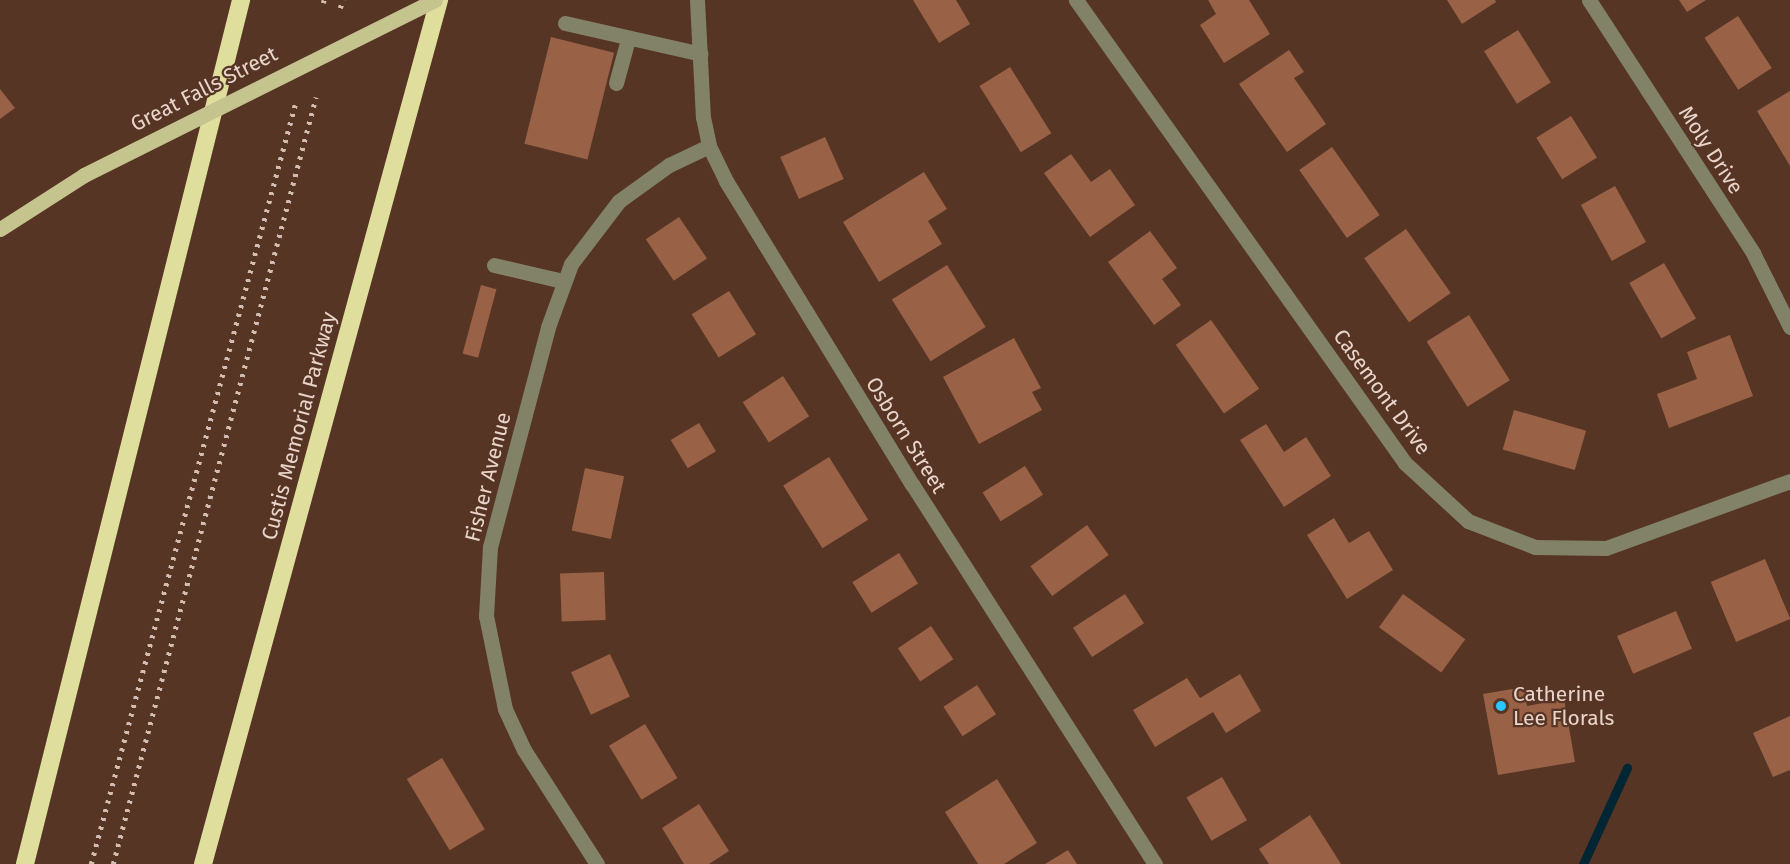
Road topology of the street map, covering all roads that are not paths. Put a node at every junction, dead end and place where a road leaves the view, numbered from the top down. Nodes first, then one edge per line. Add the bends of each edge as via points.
1 (241, 0) edge
2 (437, 0) edge
3 (697, 0) edge
4 (1076, 0) edge
5 (1589, 0) edge
6 (565, 23) dead end
7 (628, 39) junction
8 (701, 54) junction
9 (616, 83) dead end
10 (709, 146) junction
11 (0, 229) edge
12 (494, 266) dead end
13 (563, 282) junction
14 (1790, 327) edge
15 (1790, 481) edge
16 (25, 864) edge
17 (203, 864) edge
18 (597, 864) edge
19 (1155, 864) edge

1 - 16 highway
2 - 11 main road, Great Falls Street, bridge via 84,175
2 - 17 highway, Custis Memorial Parkway
3 - 8 street, Osborn Street
4 - 15 street, Casemont Drive via 1405,463 1468,521 1534,547 1606,548
5 - 14 street, Moly Drive via 1753,253
6 - 7 street
7 - 8 street
7 - 9 street
8 - 10 street, Osborn Street
10 - 13 street, Fisher Avenue via 669,165 619,201 580,248
10 - 19 street, Osborn Street via 912,484
12 - 13 street
13 - 18 street, Fisher Avenue via 498,513 486,616 497,683 514,730

